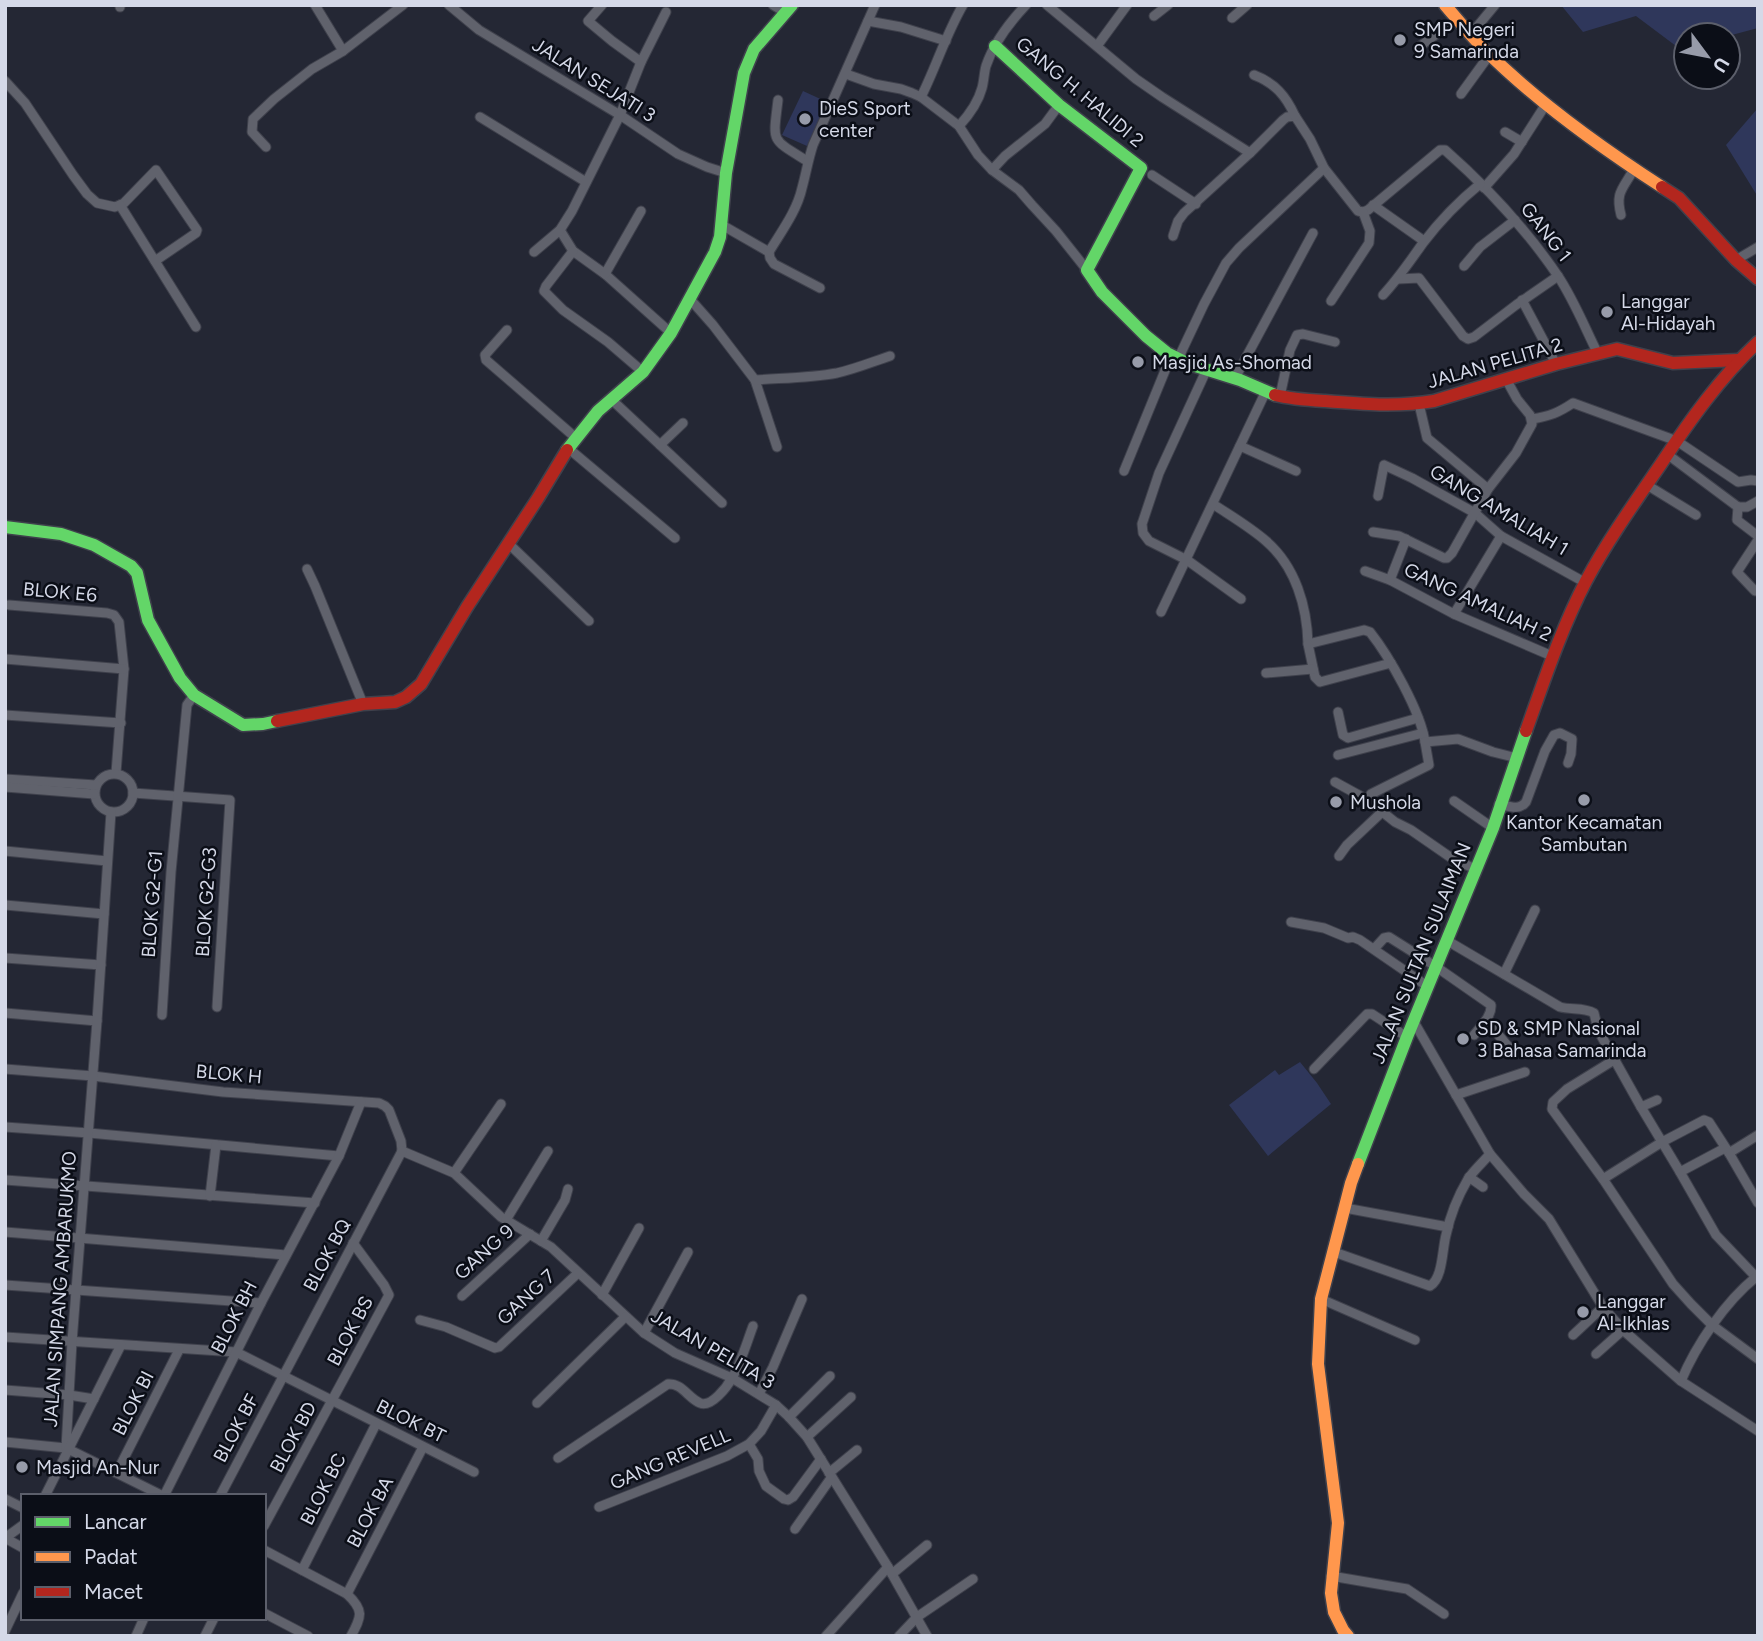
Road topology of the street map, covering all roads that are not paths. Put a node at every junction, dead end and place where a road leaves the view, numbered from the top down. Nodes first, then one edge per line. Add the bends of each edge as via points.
1 (315, 5) edge
2 (402, 5) edge
3 (449, 5) edge
4 (602, 5) edge
5 (773, 5) edge
6 (876, 5) edge
7 (963, 5) edge
8 (1026, 5) edge
9 (1047, 5) edge
10 (1127, 5) edge
11 (1168, 5) edge
12 (1247, 5) edge
13 (1446, 5) edge
14 (1495, 5) edge
15 (789, 9) edge
16 (666, 12) dead end
17 (1154, 16) dead end
18 (1233, 19) dead end
19 (1457, 19) junction
20 (868, 20) junction
21 (1471, 34) junction
22 (946, 41) junction
23 (995, 46) junction
24 (1097, 46) junction
25 (1419, 47) dead end
26 (343, 51) junction
27 (1490, 54) junction
28 (641, 62) junction
29 (846, 74) junction
30 (1254, 75) dead end
31 (5, 81) edge
32 (1461, 93) dead end
33 (921, 97) junction
34 (778, 100) dead end
35 (1546, 104) junction
36 (1059, 105) junction
37 (620, 115) junction
38 (1295, 116) junction
39 (480, 117) dead end
40 (960, 126) junction
41 (1505, 132) dead end
42 (1522, 142) junction
43 (266, 147) dead end
44 (1250, 153) junction
45 (807, 161) junction
46 (1324, 168) junction
47 (1634, 169) junction
48 (992, 170) junction
49 (1147, 172) junction
50 (726, 173) junction
51 (586, 182) junction
52 (1482, 186) junction
53 (1195, 204) junction
54 (120, 205) junction
55 (1373, 205) junction
56 (641, 211) dead end
57 (1363, 212) junction
58 (1620, 215) dead end
59 (1515, 220) junction
60 (722, 225) junction
61 (560, 230) junction
62 (1313, 233) dead end
63 (1173, 236) dead end
64 (1424, 242) junction
65 (1758, 247) edge
66 (573, 251) junction
67 (534, 252) dead end
68 (769, 252) junction
69 (1736, 260) junction
70 (155, 261) junction
71 (1464, 266) dead end
72 (605, 274) junction
73 (1088, 274) junction
74 (1558, 276) junction
75 (1398, 279) junction
76 (1758, 279) edge
77 (820, 288) dead end
78 (1383, 295) dead end
79 (690, 299) junction
80 (1522, 300) junction
81 (1331, 302) dead end
82 (196, 327) dead end
83 (507, 330) dead end
84 (671, 332) junction
85 (1335, 342) dead end
86 (1758, 342) edge
87 (1598, 354) junction
88 (890, 356) dead end
89 (1174, 358) junction
90 (1738, 360) junction
91 (1556, 364) junction
92 (1206, 371) junction
93 (643, 372) junction
94 (1235, 378) junction
95 (1506, 379) junction
96 (755, 380) junction
97 (1266, 391) junction
98 (1280, 396) junction
99 (612, 400) junction
100 (1419, 404) junction
101 (1532, 419) junction
102 (683, 423) dead end
103 (1677, 441) junction
104 (572, 443) junction
105 (660, 445) junction
106 (1240, 446) junction
107 (777, 447) dead end
108 (1668, 454) junction
109 (1124, 471) dead end
110 (1296, 471) dead end
111 (1758, 481) edge
112 (1647, 485) junction
113 (1488, 489) junction
114 (1378, 496) dead end
115 (1758, 501) edge
116 (722, 503) dead end
117 (1213, 503) junction
118 (1738, 507) junction
119 (1475, 513) junction
120 (1696, 515) dead end
121 (5, 527) edge
122 (1373, 532) dead end
123 (1501, 536) junction
124 (675, 538) dead end
125 (1758, 538) edge
126 (1406, 540) junction
127 (508, 543) junction
128 (1187, 560) junction
129 (307, 569) dead end
130 (1365, 571) dead end
131 (1390, 580) junction
132 (1586, 583) junction
133 (1755, 591) dead end
134 (1241, 599) dead end
135 (9, 605) dead end
136 (1161, 612) dead end
137 (1454, 614) junction
138 (589, 621) dead end
139 (1308, 644) junction
140 (1552, 656) junction
141 (5, 659) edge
142 (1391, 663) junction
143 (124, 669) junction
144 (1313, 669) junction
145 (1266, 673) dead end
146 (194, 695) junction
147 (363, 704) junction
148 (1338, 712) dead end
149 (5, 715) edge
150 (1418, 718) junction
151 (121, 723) junction
152 (1424, 738) junction
153 (1338, 754) dead end
154 (1517, 758) junction
155 (1568, 763) dead end
156 (116, 774) junction
157 (5, 779) edge
158 (1335, 782) dead end
159 (5, 788) edge
160 (95, 790) junction
161 (134, 793) junction
162 (1370, 795) junction
163 (178, 796) junction
164 (1454, 801) dead end
165 (1499, 804) junction
166 (111, 812) junction
167 (1382, 812) junction
168 (1493, 828) junction
169 (5, 851) edge
170 (1339, 856) dead end
171 (107, 861) junction
172 (1475, 869) junction
173 (5, 905) edge
174 (1535, 910) dead end
175 (104, 914) junction
176 (1292, 922) dead end
177 (1446, 940) junction
178 (1374, 948) junction
179 (5, 958) edge
180 (101, 965) junction
181 (1435, 966) junction
182 (1504, 974) junction
183 (1427, 986) junction
184 (217, 1007) dead end
185 (5, 1013) edge
186 (162, 1015) dead end
187 (1486, 1020) junction
188 (97, 1021) junction
189 (1414, 1022) junction
190 (1474, 1034) dead end
191 (1407, 1037) junction
192 (1510, 1050) dead end
193 (1614, 1060) junction
194 (5, 1069) edge
195 (1314, 1069) dead end
196 (1525, 1072) dead end
197 (93, 1076) junction
198 (1456, 1095) junction
199 (1657, 1100) dead end
200 (361, 1102) junction
201 (501, 1104) dead end
202 (1641, 1107) junction
203 (5, 1128) edge
204 (89, 1133) junction
205 (1758, 1135) edge
206 (1662, 1142) junction
207 (216, 1145) junction
208 (402, 1151) junction
209 (548, 1151) dead end
210 (1727, 1151) junction
211 (1490, 1154) junction
212 (339, 1156) junction
213 (1680, 1172) junction
214 (454, 1173) junction
215 (1469, 1177) junction
216 (1603, 1179) junction
217 (5, 1180) edge
218 (85, 1186) junction
219 (1483, 1187) dead end
220 (568, 1189) dead end
221 (211, 1196) junction
222 (315, 1203) junction
223 (1758, 1203) edge
224 (1345, 1208) junction
225 (506, 1220) junction
226 (1448, 1227) junction
227 (639, 1228) dead end
228 (5, 1232) edge
229 (530, 1234) junction
230 (80, 1238) junction
231 (541, 1241) junction
232 (353, 1243) junction
233 (688, 1252) dead end
234 (1334, 1252) junction
235 (286, 1255) junction
236 (578, 1273) junction
237 (1757, 1277) edge
238 (5, 1285) edge
239 (77, 1291) junction
240 (602, 1295) junction
241 (462, 1296) dead end
242 (802, 1298) dead end
243 (1321, 1299) junction
244 (261, 1303) junction
245 (1603, 1307) junction
246 (625, 1317) junction
247 (420, 1320) dead end
248 (1712, 1325) junction
249 (753, 1326) dead end
250 (1623, 1330) junction
251 (644, 1333) junction
252 (1573, 1335) dead end
253 (5, 1337) edge
254 (1415, 1340) dead end
255 (72, 1342) junction
256 (121, 1345) junction
257 (179, 1350) junction
258 (236, 1352) junction
259 (1596, 1354) dead end
260 (1758, 1359) edge
261 (830, 1376) dead end
262 (283, 1377) junction
263 (733, 1378) junction
264 (1681, 1381) junction
265 (5, 1390) edge
266 (759, 1394) junction
267 (69, 1395) junction
268 (851, 1397) dead end
269 (94, 1399) junction
270 (332, 1402) junction
271 (537, 1403) dead end
272 (776, 1405) junction
273 (789, 1417) junction
274 (376, 1424) junction
275 (1758, 1431) edge
276 (807, 1437) junction
277 (5, 1442) edge
278 (749, 1444) junction
279 (423, 1447) junction
280 (68, 1449) junction
281 (857, 1450) dead end
282 (558, 1458) dead end
283 (821, 1460) junction
284 (117, 1472) junction
285 (474, 1472) dead end
286 (830, 1476) junction
287 (46, 1494) edge
288 (160, 1494) edge
289 (165, 1494) edge
290 (221, 1494) edge
291 (5, 1499) edge
292 (21, 1507) edge
293 (599, 1507) dead end
294 (266, 1522) edge
295 (21, 1526) edge
296 (795, 1529) dead end
297 (5, 1538) edge
298 (927, 1545) dead end
299 (21, 1547) edge
300 (266, 1551) edge
301 (302, 1570) junction
302 (890, 1570) junction
303 (1331, 1576) junction
304 (973, 1579) dead end
305 (347, 1594) junction
306 (21, 1597) edge
307 (266, 1614) edge
308 (1444, 1614) dead end
309 (917, 1617) junction
310 (143, 1620) edge
311 (213, 1620) edge
312 (5, 1631) edge
313 (136, 1636) edge
314 (205, 1636) edge
315 (307, 1636) edge
316 (351, 1636) edge
317 (826, 1636) edge
318 (899, 1636) edge
319 (926, 1636) edge
320 (1348, 1636) edge

1 - 26 street
2 - 26 street
3 - 37 street, JALAN SEJATI 3 via 478,30
4 - 28 street via 588,21
5 - 15 street
6 - 20 street
7 - 22 street
8 - 23 street
9 - 24 street
10 - 24 street
11 - 17 street
12 - 18 street
13 - 19 street
14 - 21 street
15 - 50 street via 754,49 744,73
16 - 28 street
19 - 21 street
19 - 25 street
20 - 22 street
20 - 29 street
21 - 27 street
22 - 33 street
23 - 36 street, GANG H. HALIDI 2
23 - 40 street via 978,99
24 - 44 street via 1161,97
26 - 43 street via 312,69 253,119 252,132
27 - 32 street
27 - 35 street
28 - 37 street
29 - 33 street
29 - 45 street
30 - 38 street via 1277,88
31 - 54 street via 87,194 97,204
33 - 40 street
34 - 45 street via 775,139
35 - 42 street
35 - 47 street
36 - 48 street via 1040,129
36 - 49 street, GANG H. HALIDI 2
37 - 50 street, JALAN SEJATI 3 via 678,154
37 - 51 street
38 - 44 street via 1283,120
38 - 46 street
39 - 51 street
40 - 48 street
41 - 42 street
42 - 52 street
44 - 53 street
45 - 68 street via 796,206
46 - 57 street
46 - 89 street via 1226,263
47 - 58 street via 1617,201
47 - 69 street via 1679,198
48 - 73 street via 1056,231
49 - 53 street
49 - 73 street
50 - 60 street
51 - 61 street
52 - 55 street, GANG 1 via 1442,149
52 - 59 street, GANG 1
52 - 64 street via 1457,205
53 - 63 street via 1178,221
54 - 70 street
54 - 70 street via 156,170 197,230
55 - 57 street
55 - 64 street
56 - 72 street
57 - 81 street via 1369,243
59 - 71 street
59 - 74 street, GANG 1
60 - 68 street
60 - 79 street via 715,253
61 - 66 street
61 - 67 street
62 - 94 street
64 - 75 street
65 - 69 street
66 - 72 street
66 - 93 street via 544,291
68 - 77 street via 774,264
69 - 76 street
70 - 82 street
72 - 84 street
73 - 89 street, JALAN PELITA 2
74 - 80 street
74 - 87 street, GANG 1
75 - 78 street
75 - 80 street via 1419,278 1468,339
79 - 84 street
79 - 96 street
80 - 91 street
83 - 104 street via 485,360
84 - 93 street
85 - 98 street via 1297,335
86 - 90 street, JALAN SULTAN SULAIMAN
87 - 90 street, JALAN PELITA 2 via 1617,349 1674,363
87 - 91 street, JALAN PELITA 2
88 - 96 street via 817,376
89 - 92 street, JALAN PELITA 2
89 - 109 street
90 - 103 street, JALAN SULTAN SULAIMAN
91 - 95 street, JALAN PELITA 2
92 - 94 street, JALAN PELITA 2
92 - 128 street via 1159,472 1142,524 1149,541
93 - 99 street
94 - 97 street, JALAN PELITA 2
95 - 100 street, JALAN PELITA 2
95 - 101 street
96 - 107 street
97 - 98 street, JALAN PELITA 2
97 - 106 street
98 - 100 street, JALAN PELITA 2 via 1370,405
99 - 104 street
99 - 105 street
100 - 113 street via 1427,438
101 - 103 street via 1557,414 1573,403
101 - 113 street via 1516,453
102 - 105 street
103 - 108 street, JALAN SULTAN SULAIMAN
103 - 111 street via 1738,482
104 - 124 street
104 - 127 street
105 - 116 street
106 - 110 street
106 - 117 street
108 - 112 street, JALAN SULTAN SULAIMAN
108 - 118 street
112 - 120 street
112 - 132 street, JALAN SULTAN SULAIMAN
113 - 119 street
114 - 119 street, GANG AMALIAH 1 via 1384,465
115 - 118 street
117 - 128 street
117 - 139 street via 1268,543 1285,564 1301,596
118 - 125 street via 1737,520
119 - 123 street, GANG AMALIAH 1
119 - 126 street via 1447,558
121 - 146 street via 61,534 94,545 131,566 137,573 148,620
122 - 126 street
123 - 132 street, GANG AMALIAH 1
123 - 137 street
125 - 133 street via 1737,572
126 - 131 street
127 - 138 street
127 - 147 street via 421,684 395,702
128 - 134 street
128 - 136 street
129 - 147 street
130 - 131 street, GANG AMALIAH 2
131 - 137 street, GANG AMALIAH 2
132 - 140 street, JALAN SULTAN SULAIMAN
135 - 143 street, BLOK E6 via 114,615 119,622
137 - 140 street, GANG AMALIAH 2
139 - 142 street via 1369,631
139 - 144 street
140 - 154 street, JALAN SULTAN SULAIMAN
141 - 143 street
142 - 144 street via 1324,682 1316,680
142 - 150 street
143 - 151 street
144 - 145 street
146 - 147 street via 248,726
146 - 163 street, BLOK G2-G1 via 187,705
148 - 150 street via 1343,735 1348,738
149 - 151 street
150 - 152 street
151 - 156 street
152 - 153 street
152 - 154 street via 1458,739
152 - 162 street via 1429,765
154 - 165 street, JALAN SULTAN SULAIMAN
155 - 165 street via 1572,738 1554,735 1523,807
156 - 160 street via 105,775
156 - 161 street via 129,781
157 - 160 street
158 - 162 street
159 - 160 street
160 - 166 street via 102,809
161 - 163 street
161 - 166 street via 125,809
162 - 167 street
163 - 184 street, BLOK G2-G3 via 230,800
163 - 186 street, BLOK G2-G1
164 - 168 street
165 - 168 street, JALAN SULTAN SULAIMAN
166 - 171 street
167 - 170 street
167 - 172 street
168 - 172 street, JALAN SULTAN SULAIMAN
169 - 171 street
171 - 175 street
172 - 177 street, JALAN SULTAN SULAIMAN
173 - 175 street
174 - 182 street
175 - 180 street
176 - 178 street via 1353,937
177 - 181 street, JALAN SULTAN SULAIMAN
177 - 182 street
178 - 181 street via 1389,937
178 - 183 street
179 - 180 street
180 - 188 street
181 - 183 street, JALAN SULTAN SULAIMAN
181 - 187 street via 1491,1005
182 - 193 street via 1560,1007 1594,1013
183 - 189 street, JALAN SULTAN SULAIMAN
185 - 188 street
187 - 190 street
187 - 192 street
188 - 197 street
189 - 191 street, JALAN SULTAN SULAIMAN
189 - 198 street
191 - 195 street via 1367,1014
191 - 224 street, JALAN SULTAN SULAIMAN
193 - 202 street
193 - 216 street via 1567,1088 1552,1106
194 - 197 street, BLOK H
196 - 198 street
197 - 200 street, BLOK H
197 - 204 street, JALAN SIMPANG AMBARUKMO
198 - 211 street
199 - 202 street
200 - 208 street via 387,1108
200 - 212 street, BLOK BH
201 - 214 street
202 - 206 street
203 - 204 street
204 - 207 street
204 - 218 street, JALAN SIMPANG AMBARUKMO
205 - 210 street
206 - 210 street via 1704,1120
206 - 213 street
206 - 216 street
207 - 212 street
207 - 221 street
208 - 214 street
208 - 232 street, BLOK BQ
209 - 225 street
210 - 213 street
210 - 223 street
211 - 215 street
211 - 245 street via 1544,1212
212 - 222 street, BLOK BH
213 - 237 street via 1716,1235
214 - 225 street, JALAN PELITA 3
215 - 219 street
215 - 226 street
216 - 248 street via 1673,1284
217 - 218 street
218 - 221 street
218 - 230 street, JALAN SIMPANG AMBARUKMO
220 - 231 street
221 - 222 street
222 - 235 street, BLOK BH
224 - 226 street
224 - 234 street, JALAN SULTAN SULAIMAN
225 - 229 street, JALAN PELITA 3
226 - 234 street via 1436,1283 1430,1286
227 - 240 street
228 - 230 street
229 - 231 street, JALAN PELITA 3
229 - 241 street, GANG 9
230 - 235 street
230 - 239 street, JALAN SIMPANG AMBARUKMO
231 - 236 street, JALAN PELITA 3
232 - 262 street, BLOK BQ
232 - 270 street, BLOK BS via 388,1295
233 - 251 street
234 - 243 street, JALAN SULTAN SULAIMAN
235 - 244 street, BLOK BH
236 - 240 street, JALAN PELITA 3
236 - 247 street, GANG 7 via 499,1347
237 - 248 street
238 - 239 street
239 - 244 street
239 - 255 street, JALAN SIMPANG AMBARUKMO
240 - 246 street, JALAN PELITA 3
242 - 266 street
243 - 254 street
243 - 303 street, JALAN SULTAN SULAIMAN via 1318,1364 1338,1523
244 - 258 street, BLOK BH
245 - 250 street
245 - 252 street
246 - 251 street, JALAN PELITA 3
246 - 271 street
248 - 260 street
248 - 264 street
249 - 263 street
250 - 259 street
250 - 264 street
251 - 263 street, JALAN PELITA 3 via 675,1353
253 - 255 street
255 - 256 street
255 - 267 street, JALAN SIMPANG AMBARUKMO
256 - 257 street
256 - 269 street
257 - 258 street
257 - 284 street, BLOK BI
258 - 262 street, BLOK BT
258 - 289 street, BLOK BH
261 - 273 street
262 - 270 street, BLOK BT
262 - 290 street, BLOK BF
263 - 266 street, JALAN PELITA 3
263 - 282 street via 707,1405 676,1385 662,1386
264 - 275 street
265 - 267 street
266 - 272 street, JALAN PELITA 3
267 - 269 street
267 - 280 street, JALAN SIMPANG AMBARUKMO
268 - 276 street
269 - 280 street
270 - 274 street, BLOK BT
270 - 294 street, BLOK BD
272 - 273 street, JALAN PELITA 3
272 - 278 street, GANG REVELL
273 - 276 street, JALAN PELITA 3
274 - 279 street, BLOK BT
274 - 301 street, BLOK BC
276 - 283 street, JALAN PELITA 3
277 - 280 street
278 - 283 street via 762,1479 788,1500
278 - 293 street, GANG REVELL
279 - 285 street, BLOK BT
279 - 305 street, BLOK BA
280 - 284 street
280 - 287 street
281 - 286 street
283 - 286 street, JALAN PELITA 3
284 - 288 street
286 - 296 street
286 - 302 street, JALAN PELITA 3
291 - 292 street
295 - 297 street
297 - 299 street
298 - 302 street
300 - 301 street
301 - 305 street
302 - 309 street, JALAN PELITA 3
302 - 317 street
303 - 308 street via 1407,1589
303 - 320 street, JALAN SULTAN SULAIMAN via 1334,1612
304 - 309 street
305 - 316 street via 360,1613
306 - 312 street
307 - 315 street
309 - 318 street
309 - 319 street, JALAN PELITA 3
310 - 313 street
311 - 314 street

